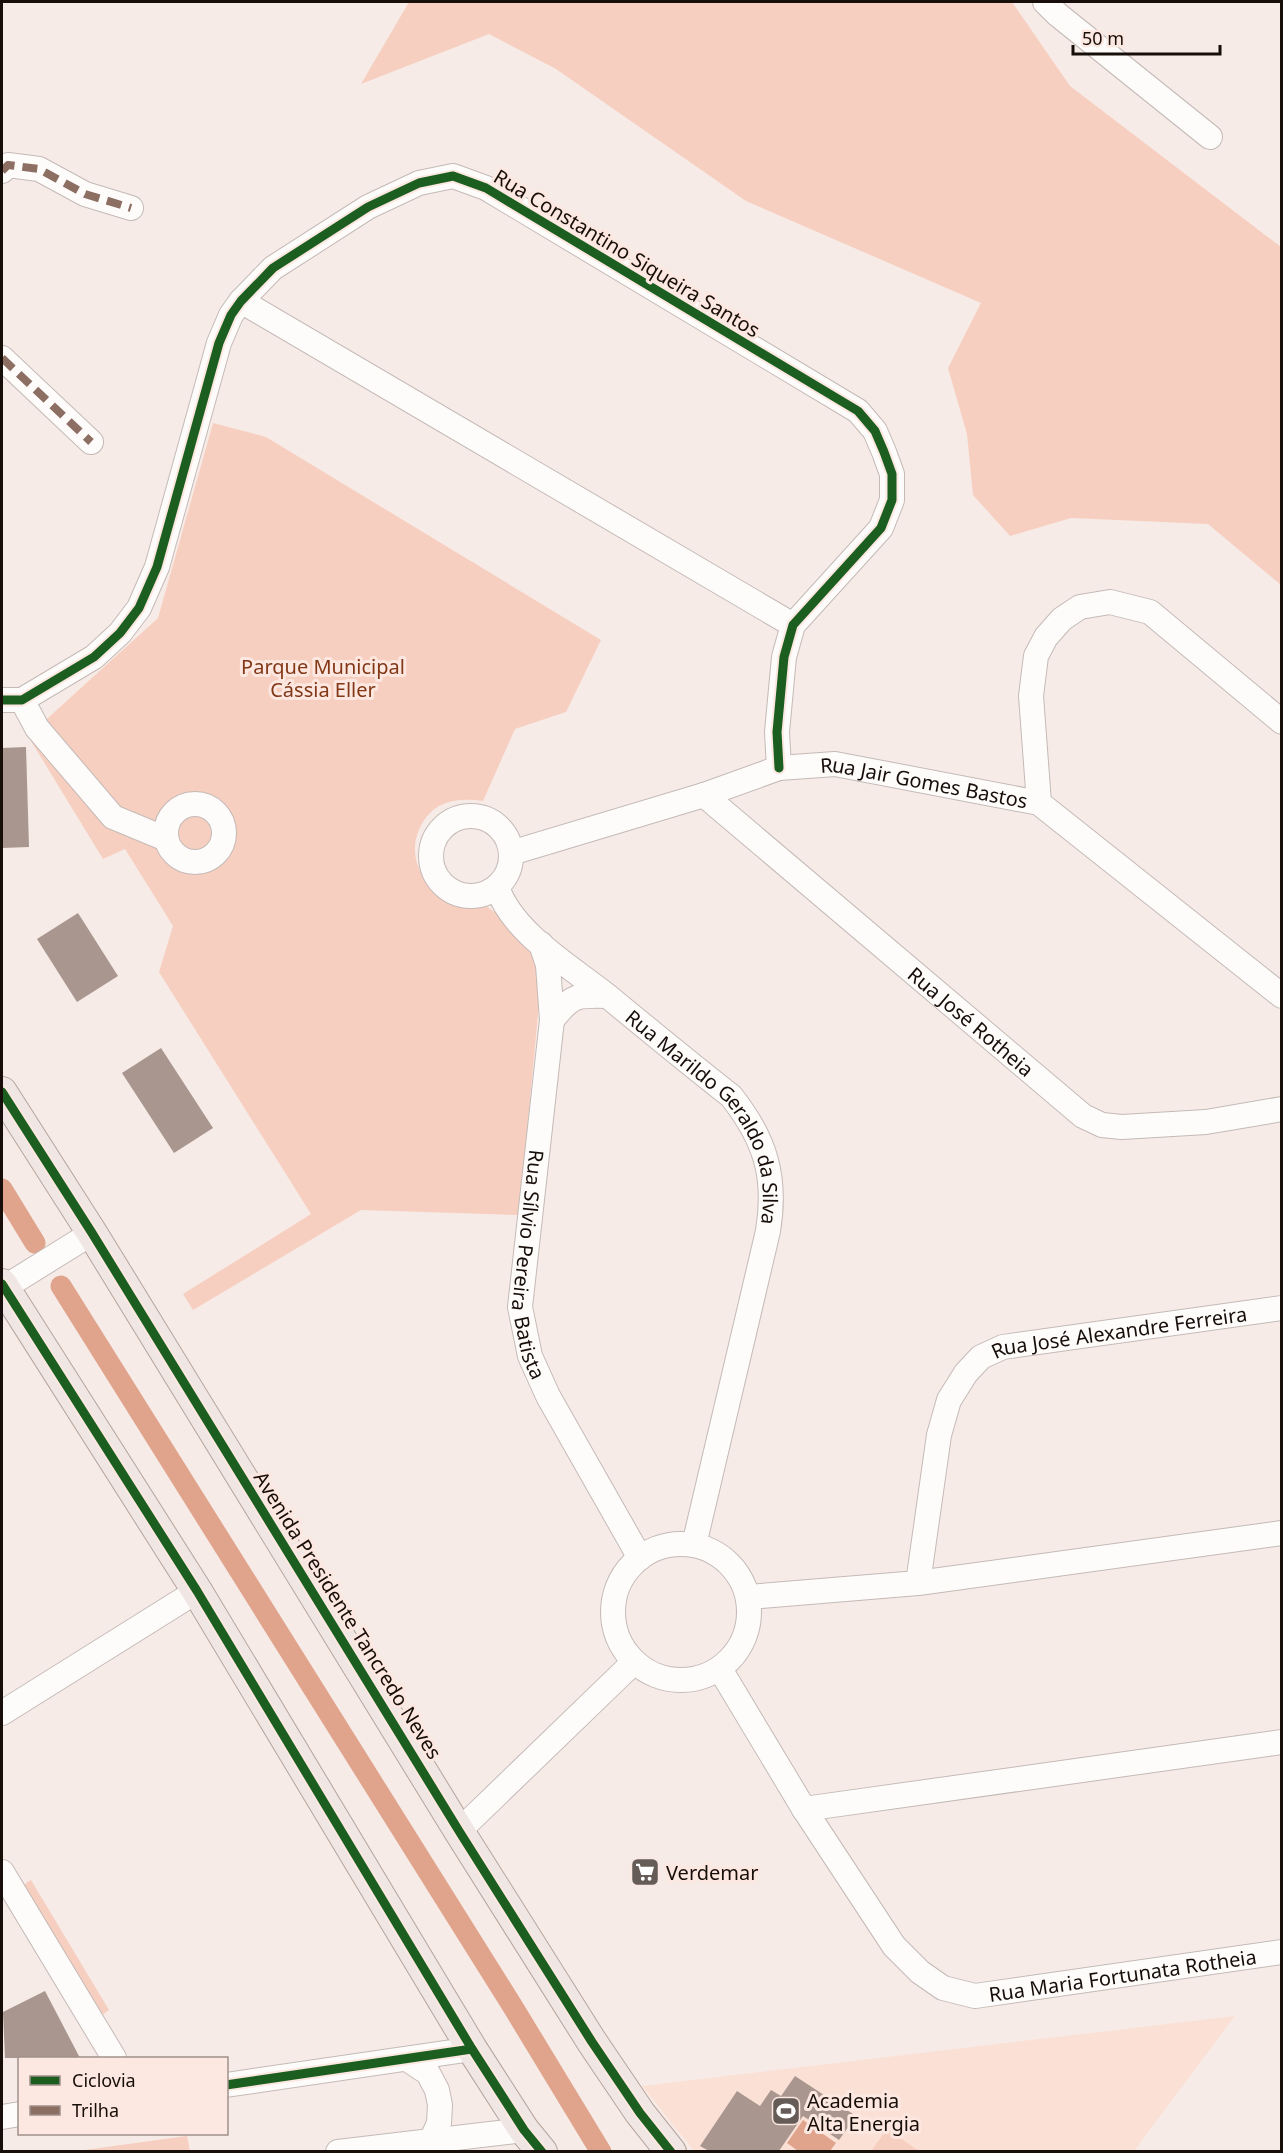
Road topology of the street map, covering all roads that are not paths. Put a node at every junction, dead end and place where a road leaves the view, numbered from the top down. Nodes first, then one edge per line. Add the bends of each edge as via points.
1 (1045, 2) edge
2 (1210, 137) dead end
3 (2, 171) edge
4 (131, 208) dead end
5 (241, 300) junction
6 (2, 358) edge
7 (91, 442) dead end
8 (793, 625) junction
9 (12, 700) edge
10 (1281, 722) edge
11 (779, 768) junction
12 (704, 795) junction
13 (1039, 802) junction
14 (166, 839) dead end
15 (511, 853) junction
16 (497, 887) junction
17 (541, 944) junction
18 (607, 996) junction
19 (1281, 996) edge
20 (552, 1020) junction
21 (2, 1092) edge
22 (1281, 1109) edge
23 (92, 1233) junction
24 (2, 1287) edge
25 (1281, 1308) edge
26 (1281, 1533) edge
27 (694, 1545) junction
28 (640, 1558) junction
29 (918, 1583) junction
30 (197, 1592) junction
31 (748, 1598) junction
32 (634, 1662) junction
33 (720, 1669) junction
34 (2, 1713) edge
35 (1281, 1742) edge
36 (804, 1809) junction
37 (459, 1831) junction
38 (2, 1872) edge
39 (1281, 1952) edge
40 (472, 2049) junction
41 (113, 2057) edge
42 (407, 2059) junction
43 (228, 2085) edge
44 (18, 2114) edge
45 (2, 2116) edge
46 (431, 2141) junction
47 (533, 2141) edge
48 (338, 2151) edge
49 (670, 2151) edge

1 - 2 street
3 - 4 street via 8,165 39,169 85,194
5 - 8 street
5 - 8 street, Rua Constantino Siqueira Santos via 273,268 368,207 419,183 453,176 486,188 858,411 875,431 892,474 892,500 881,528
5 - 9 street, Rua Constantino Siqueira Santos via 219,343 157,567 140,608 94,657
6 - 7 street
8 - 11 street, Rua Constantino Siqueira Santos via 784,657 777,732
9 - 14 street, Rua Constantino Siqueira Santos via 113,817
10 - 13 street via 1150,612 1110,602 1080,607 1046,636 1036,656 1031,696
11 - 12 street, Rua Jair Gomes Bastos
11 - 13 street, Rua Jair Gomes Bastos via 835,764
12 - 15 street, Rua Jair Gomes Bastos
12 - 22 street, Rua José Rotheia via 1083,1116 1102,1125 1122,1127 1206,1122
13 - 19 street, Rua Jair Gomes Bastos
15 - 16 street via 508,872
15 - 16 street via 507,837 497,824 482,816 465,815 449,820 430,847 430,864 449,891 465,896 482,895
16 - 17 street, Rua Marildo Geraldo da Silva via 509,914
17 - 18 street, Rua Marildo Geraldo da Silva
17 - 20 street, Rua Sílvio Pereira Batista via 548,965
18 - 20 street via 581,995 566,1002
18 - 27 street, Rua Marildo Geraldo da Silva via 731,1096 759,1140 771,1187 768,1231
20 - 28 street, Rua Sílvio Pereira Batista via 520,1307 530,1356 548,1396
21 - 23 main road, Avenida Presidente Tancredo Neves
23 - 24 street
23 - 37 main road, Avenida Presidente Tancredo Neves
24 - 30 main road
25 - 29 street, Rua José Alexandre Ferreira via 1003,1347 981,1357 949,1400 939,1435
26 - 29 street
27 - 28 street via 675,1544
27 - 31 street via 729,1563
28 - 32 street via 624,1575 615,1597 614,1621 620,1643
29 - 31 street
30 - 34 street
30 - 40 main road
31 - 33 street via 749,1624 739,1650
32 - 33 street via 649,1673 685,1681
32 - 37 street
33 - 36 street, Rua Maria Fortunata Rotheia
35 - 36 street
36 - 39 street, Rua Maria Fortunata Rotheia via 894,1946 943,1988 975,1996
37 - 49 main road, Avenida Presidente Tancredo Neves via 592,2043
38 - 41 street
40 - 42 street
40 - 47 main road
42 - 43 street
42 - 46 street via 428,2073 437,2090 439,2122
44 - 45 street
46 - 47 street
46 - 48 street

